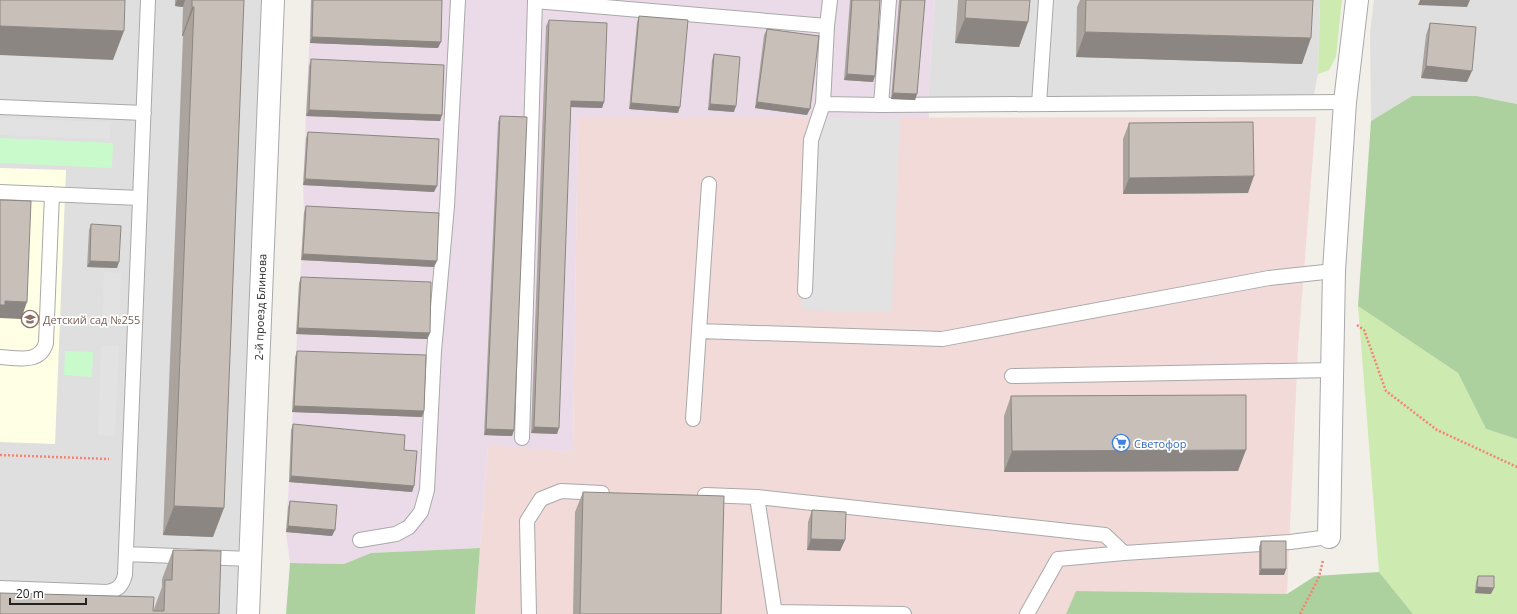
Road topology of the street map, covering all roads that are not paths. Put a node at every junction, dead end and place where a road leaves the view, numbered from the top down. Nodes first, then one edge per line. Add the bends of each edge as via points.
1 (148, 0) edge
2 (273, 0) edge
3 (458, 0) edge
4 (830, 0) edge
5 (888, 0) edge
6 (1046, 0) edge
7 (1357, 0) edge
8 (827, 26) junction
9 (1345, 102) junction
10 (823, 104) junction
11 (1039, 104) junction
12 (881, 105) junction
13 (0, 107) edge
14 (144, 113) junction
15 (709, 184) dead end
16 (0, 192) edge
17 (52, 194) junction
18 (140, 198) junction
19 (1334, 271) junction
20 (805, 291) dead end
21 (699, 331) junction
22 (0, 357) edge
23 (1332, 370) junction
24 (1012, 376) dead end
25 (693, 419) dead end
26 (522, 438) dead end
27 (616, 493) edge
28 (694, 495) edge
29 (757, 497) junction
30 (1329, 537) joint
31 (360, 540) dead end
32 (1124, 553) junction
33 (126, 554) junction
34 (250, 559) junction
35 (0, 588) edge
36 (775, 613) edge
37 (248, 614) edge
38 (529, 614) edge
39 (904, 614) edge
40 (1027, 614) edge

1 - 14 lane
2 - 34 street, 2-й проезд Блинова
3 - 31 lane via 447,206 434,351 427,490 421,512 409,527 396,534
4 - 8 lane
5 - 12 lane
6 - 11 lane
7 - 9 street
8 - 10 lane
8 - 26 lane via 535,1
9 - 11 lane
9 - 19 street
10 - 12 lane
10 - 20 lane via 811,140
11 - 12 lane
13 - 14 lane
14 - 18 lane
15 - 21 lane
16 - 17 lane
17 - 18 lane
17 - 22 lane via 44,351 28,358
18 - 33 lane
19 - 21 lane via 1269,278 942,339
19 - 23 street
21 - 25 lane
23 - 24 lane
23 - 30 street
27 - 38 lane via 561,492 541,499 527,521
28 - 29 lane
29 - 32 lane via 1105,535
29 - 36 lane
30 - 32 lane
32 - 40 lane via 1058,559
33 - 34 lane
33 - 35 lane via 123,584 116,590 107,592
34 - 37 street, 2-й проезд Блинова
36 - 39 lane

